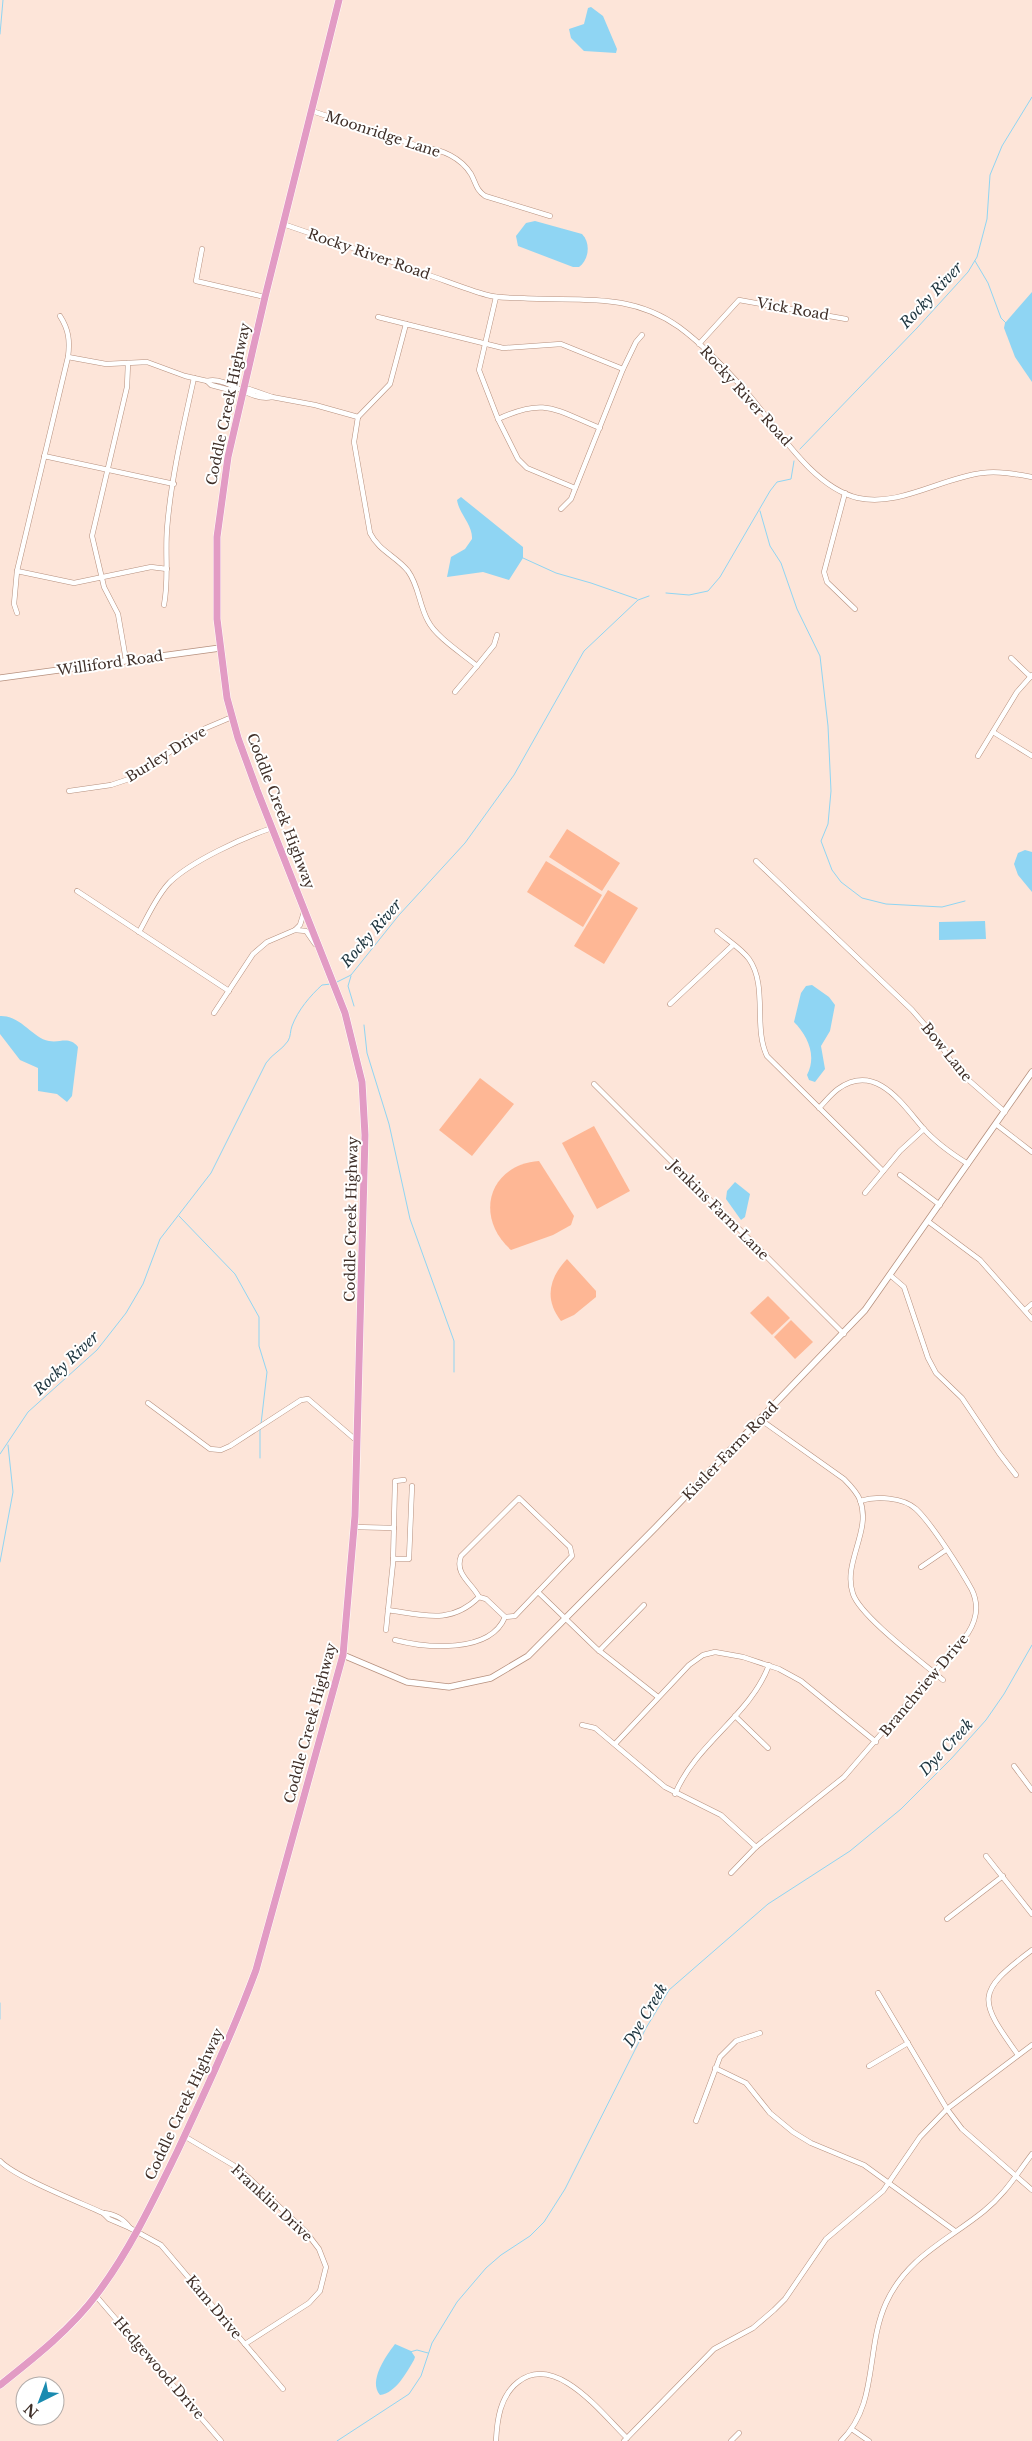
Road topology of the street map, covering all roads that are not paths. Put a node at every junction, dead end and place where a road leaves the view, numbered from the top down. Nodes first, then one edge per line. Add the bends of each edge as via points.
1 (339, 0) edge
2 (312, 111) junction
3 (550, 216) dead end
4 (283, 224) junction
5 (202, 249) dead end
6 (265, 297) junction
7 (496, 297) junction
8 (60, 316) dead end
9 (378, 317) dead end
10 (846, 318) dead end
11 (406, 324) junction
12 (642, 335) dead end
13 (485, 343) junction
14 (699, 344) junction
15 (68, 357) junction
16 (128, 363) junction
17 (623, 369) junction
18 (194, 378) junction
19 (245, 391) junction
20 (358, 417) junction
21 (498, 419) junction
22 (600, 428) junction
23 (44, 456) junction
24 (106, 471) junction
25 (1032, 477) edge
26 (174, 484) junction
27 (575, 488) junction
28 (845, 493) junction
29 (561, 509) dead end
30 (167, 569) junction
31 (18, 570) junction
32 (102, 578) junction
33 (164, 605) dead end
34 (855, 609) dead end
35 (17, 614) dead end
36 (497, 635) dead end
37 (220, 648) junction
38 (1011, 658) dead end
39 (126, 660) junction
40 (477, 666) junction
41 (1031, 676) edge
42 (0, 678) edge
43 (455, 692) dead end
44 (232, 717) junction
45 (993, 732) junction
46 (978, 756) dead end
47 (1032, 756) edge
48 (69, 791) dead end
49 (272, 828) junction
50 (756, 862) dead end
51 (77, 891) dead end
52 (305, 908) junction
53 (295, 930) junction
54 (717, 931) dead end
55 (139, 932) junction
56 (734, 945) junction
57 (320, 947) junction
58 (229, 991) junction
59 (670, 1004) dead end
60 (214, 1013) dead end
61 (1032, 1072) edge
62 (594, 1084) dead end
63 (819, 1108) junction
64 (1005, 1112) junction
65 (996, 1125) junction
66 (924, 1130) junction
67 (1032, 1152) edge
68 (968, 1164) junction
69 (883, 1171) junction
70 (900, 1175) dead end
71 (865, 1193) dead end
72 (940, 1205) junction
73 (928, 1222) junction
74 (890, 1275) junction
75 (1032, 1304) edge
76 (1025, 1310) junction
77 (1032, 1319) edge
78 (844, 1334) junction
79 (148, 1403) dead end
80 (760, 1420) junction
81 (357, 1441) junction
82 (1016, 1475) dead end
83 (404, 1480) dead end
84 (412, 1486) dead end
85 (860, 1501) junction
86 (354, 1527) junction
87 (394, 1528) junction
88 (946, 1550) junction
89 (393, 1559) junction
90 (921, 1567) dead end
91 (538, 1592) junction
92 (479, 1597) junction
93 (644, 1605) dead end
94 (388, 1610) junction
95 (505, 1617) junction
96 (565, 1618) junction
97 (386, 1630) dead end
98 (395, 1640) dead end
99 (599, 1651) junction
100 (343, 1655) junction
101 (769, 1665) junction
102 (934, 1672) junction
103 (943, 1680) dead end
104 (658, 1697) junction
105 (735, 1716) junction
106 (582, 1725) dead end
107 (876, 1742) junction
108 (615, 1744) junction
109 (768, 1748) dead end
110 (1014, 1766) dead end
111 (1032, 1790) edge
112 (675, 1794) junction
113 (756, 1847) junction
114 (986, 1856) dead end
115 (731, 1872) dead end
116 (1003, 1876) junction
117 (1032, 1914) edge
118 (947, 1919) dead end
119 (1032, 1950) edge
120 (878, 1994) dead end
121 (760, 2033) dead end
122 (908, 2043) junction
123 (1032, 2045) edge
124 (1018, 2055) junction
125 (869, 2066) dead end
126 (715, 2068) junction
127 (948, 2109) junction
128 (696, 2121) dead end
129 (184, 2136) junction
130 (1032, 2154) edge
131 (0, 2161) edge
132 (1016, 2178) junction
133 (889, 2183) junction
134 (1032, 2190) edge
135 (955, 2231) junction
136 (138, 2232) junction
137 (96, 2296) junction
138 (245, 2344) junction
139 (0, 2385) edge
140 (284, 2389) dead end
141 (852, 2430) junction
142 (739, 2433) dead end
143 (625, 2440) edge
144 (222, 2441) edge
145 (496, 2441) edge
146 (731, 2441) edge
147 (841, 2441) edge
148 (869, 2441) edge

1 - 2 main road, Coddle Creek Highway
2 - 3 street, Moonridge Lane via 424,148 434,148 458,159 470,172 477,191 485,196
2 - 4 main road, Coddle Creek Highway
4 - 6 main road, Coddle Creek Highway
4 - 7 street, Rocky River Road
5 - 6 street via 196,282
6 - 19 main road, Coddle Creek Highway
7 - 13 street
7 - 14 street, Rocky River Road via 593,300 641,306 656,312
8 - 15 street via 70,341
9 - 11 street
10 - 14 street, Vick Road via 739,300
11 - 13 street
11 - 20 street via 390,384
12 - 17 street
13 - 17 street via 503,348 561,344
13 - 21 street via 479,370
14 - 28 street, Rocky River Road via 812,469
15 - 16 street via 92,363
15 - 23 street
16 - 18 street via 147,362
16 - 24 street via 127,387
17 - 22 street
18 - 19 street via 212,380
18 - 26 street
19 - 20 street
19 - 37 main road, Coddle Creek Highway via 221,494 217,537
20 - 40 street via 354,442 370,533 375,543 409,573 417,586 431,627
21 - 22 street via 526,408 544,407
21 - 27 street via 512,452 522,464
22 - 27 street
23 - 24 street
23 - 31 street
24 - 26 street
24 - 32 street via 92,536
25 - 28 street, Rocky River Road via 980,473 880,500
26 - 30 street via 167,529
27 - 29 street via 571,500
28 - 34 street via 824,572 827,582
30 - 32 street via 151,567
30 - 33 street
31 - 32 street via 74,583
31 - 35 street via 14,604
32 - 39 street via 118,614
36 - 40 street via 494,645
37 - 39 street, Williford Road
37 - 44 main road, Coddle Creek Highway
38 - 41 street
39 - 42 street, Williford Road
40 - 43 street
41 - 45 street via 1017,692
44 - 48 street, Burley Drive via 206,728 129,779
44 - 49 main road, Coddle Creek Highway
45 - 46 street
45 - 47 street
49 - 52 main road, Coddle Creek Highway
49 - 55 street via 250,835 181,873 168,884
50 - 64 street, Bow Lane via 912,1010 956,1068
51 - 55 street
52 - 53 street
52 - 57 main road, Coddle Creek Highway
53 - 57 street via 306,930 314,944
53 - 58 street via 259,948
54 - 56 street
55 - 58 street
56 - 59 street
56 - 63 street via 748,958 756,976 761,1034 767,1056
57 - 81 main road, Coddle Creek Highway via 345,1013 362,1082 365,1135
58 - 60 street
61 - 64 street, Kistler Farm Road
62 - 78 street, Jenkins Farm Lane
63 - 66 street via 839,1088 860,1081 872,1082 890,1090
63 - 69 street
64 - 65 street, Kistler Farm Road
65 - 67 street
65 - 68 street, Kistler Farm Road
66 - 68 street
66 - 69 street
68 - 72 street, Kistler Farm Road
69 - 71 street
70 - 72 street
72 - 73 street, Kistler Farm Road
73 - 74 street, Kistler Farm Road
73 - 76 street via 980,1260
74 - 78 street, Kistler Farm Road
74 - 82 street via 904,1287 936,1373 962,1398
75 - 76 street
76 - 77 street
78 - 80 street, Kistler Farm Road
79 - 81 street via 210,1450 230,1446 301,1400 308,1399
80 - 85 street via 844,1479
80 - 96 street, Kistler Farm Road
81 - 86 main road, Coddle Creek Highway
83 - 87 street via 396,1481
84 - 89 street via 410,1559
85 - 88 street, Branchview Drive via 869,1498 908,1503 926,1521
85 - 102 street via 862,1517 850,1571 853,1596 862,1608
86 - 87 street
86 - 100 main road, Coddle Creek Highway
87 - 89 street
88 - 90 street
88 - 102 street, Branchview Drive via 972,1590 976,1613 968,1633
89 - 94 street
91 - 92 street via 570,1559 572,1551 519,1498 461,1556 460,1572
91 - 95 street via 515,1616
91 - 96 street
92 - 94 street via 468,1608 450,1615
92 - 95 street via 486,1599
93 - 99 street
94 - 97 street
95 - 98 street via 498,1630 455,1646 416,1646
96 - 99 street
96 - 100 street, Kistler Farm Road via 528,1656 491,1678 470,1684 442,1686 407,1682
99 - 104 street
100 - 129 main road, Coddle Creek Highway via 256,1970 238,2019
101 - 104 street via 716,1652 703,1655
101 - 105 street via 760,1688
101 - 107 street via 801,1681
102 - 103 street
102 - 107 street, Branchview Drive
104 - 108 street
105 - 109 street
105 - 112 street via 692,1763
106 - 108 street via 595,1728
107 - 113 street, Branchview Drive via 844,1777
108 - 112 street
110 - 111 street
112 - 113 street via 721,1815
113 - 115 street, Branchview Drive
114 - 116 street
116 - 117 street
116 - 118 street
119 - 124 street via 995,1980 988,2002 995,2023
120 - 122 street
121 - 126 street via 736,2041 720,2057
122 - 125 street
122 - 127 street
123 - 124 street
124 - 127 street
126 - 128 street
126 - 133 street via 746,2083 770,2113 792,2132 811,2143 852,2158
127 - 132 street via 962,2129
127 - 133 street via 920,2137
129 - 136 main road, Coddle Creek Highway
129 - 138 street, Franklin Drive via 249,2178 306,2232 319,2248 326,2267 320,2291 308,2303
130 - 132 street
131 - 136 street, Kam Drive
132 - 134 street
132 - 135 street via 984,2212
133 - 135 street
133 - 143 street via 826,2239 774,2310 753,2328 714,2350
135 - 141 street via 918,2259 898,2281 886,2301 875,2338 864,2405
136 - 137 main road, Coddle Creek Highway
136 - 138 street, Kam Drive via 161,2246 176,2261
137 - 139 main road, Coddle Creek Highway via 49,2344
137 - 144 street, Hedgewood Drive
138 - 140 street, Kam Drive
141 - 147 street
141 - 148 street
142 - 146 street
143 - 145 street via 572,2386 548,2374 536,2374 524,2377 505,2398 499,2412

